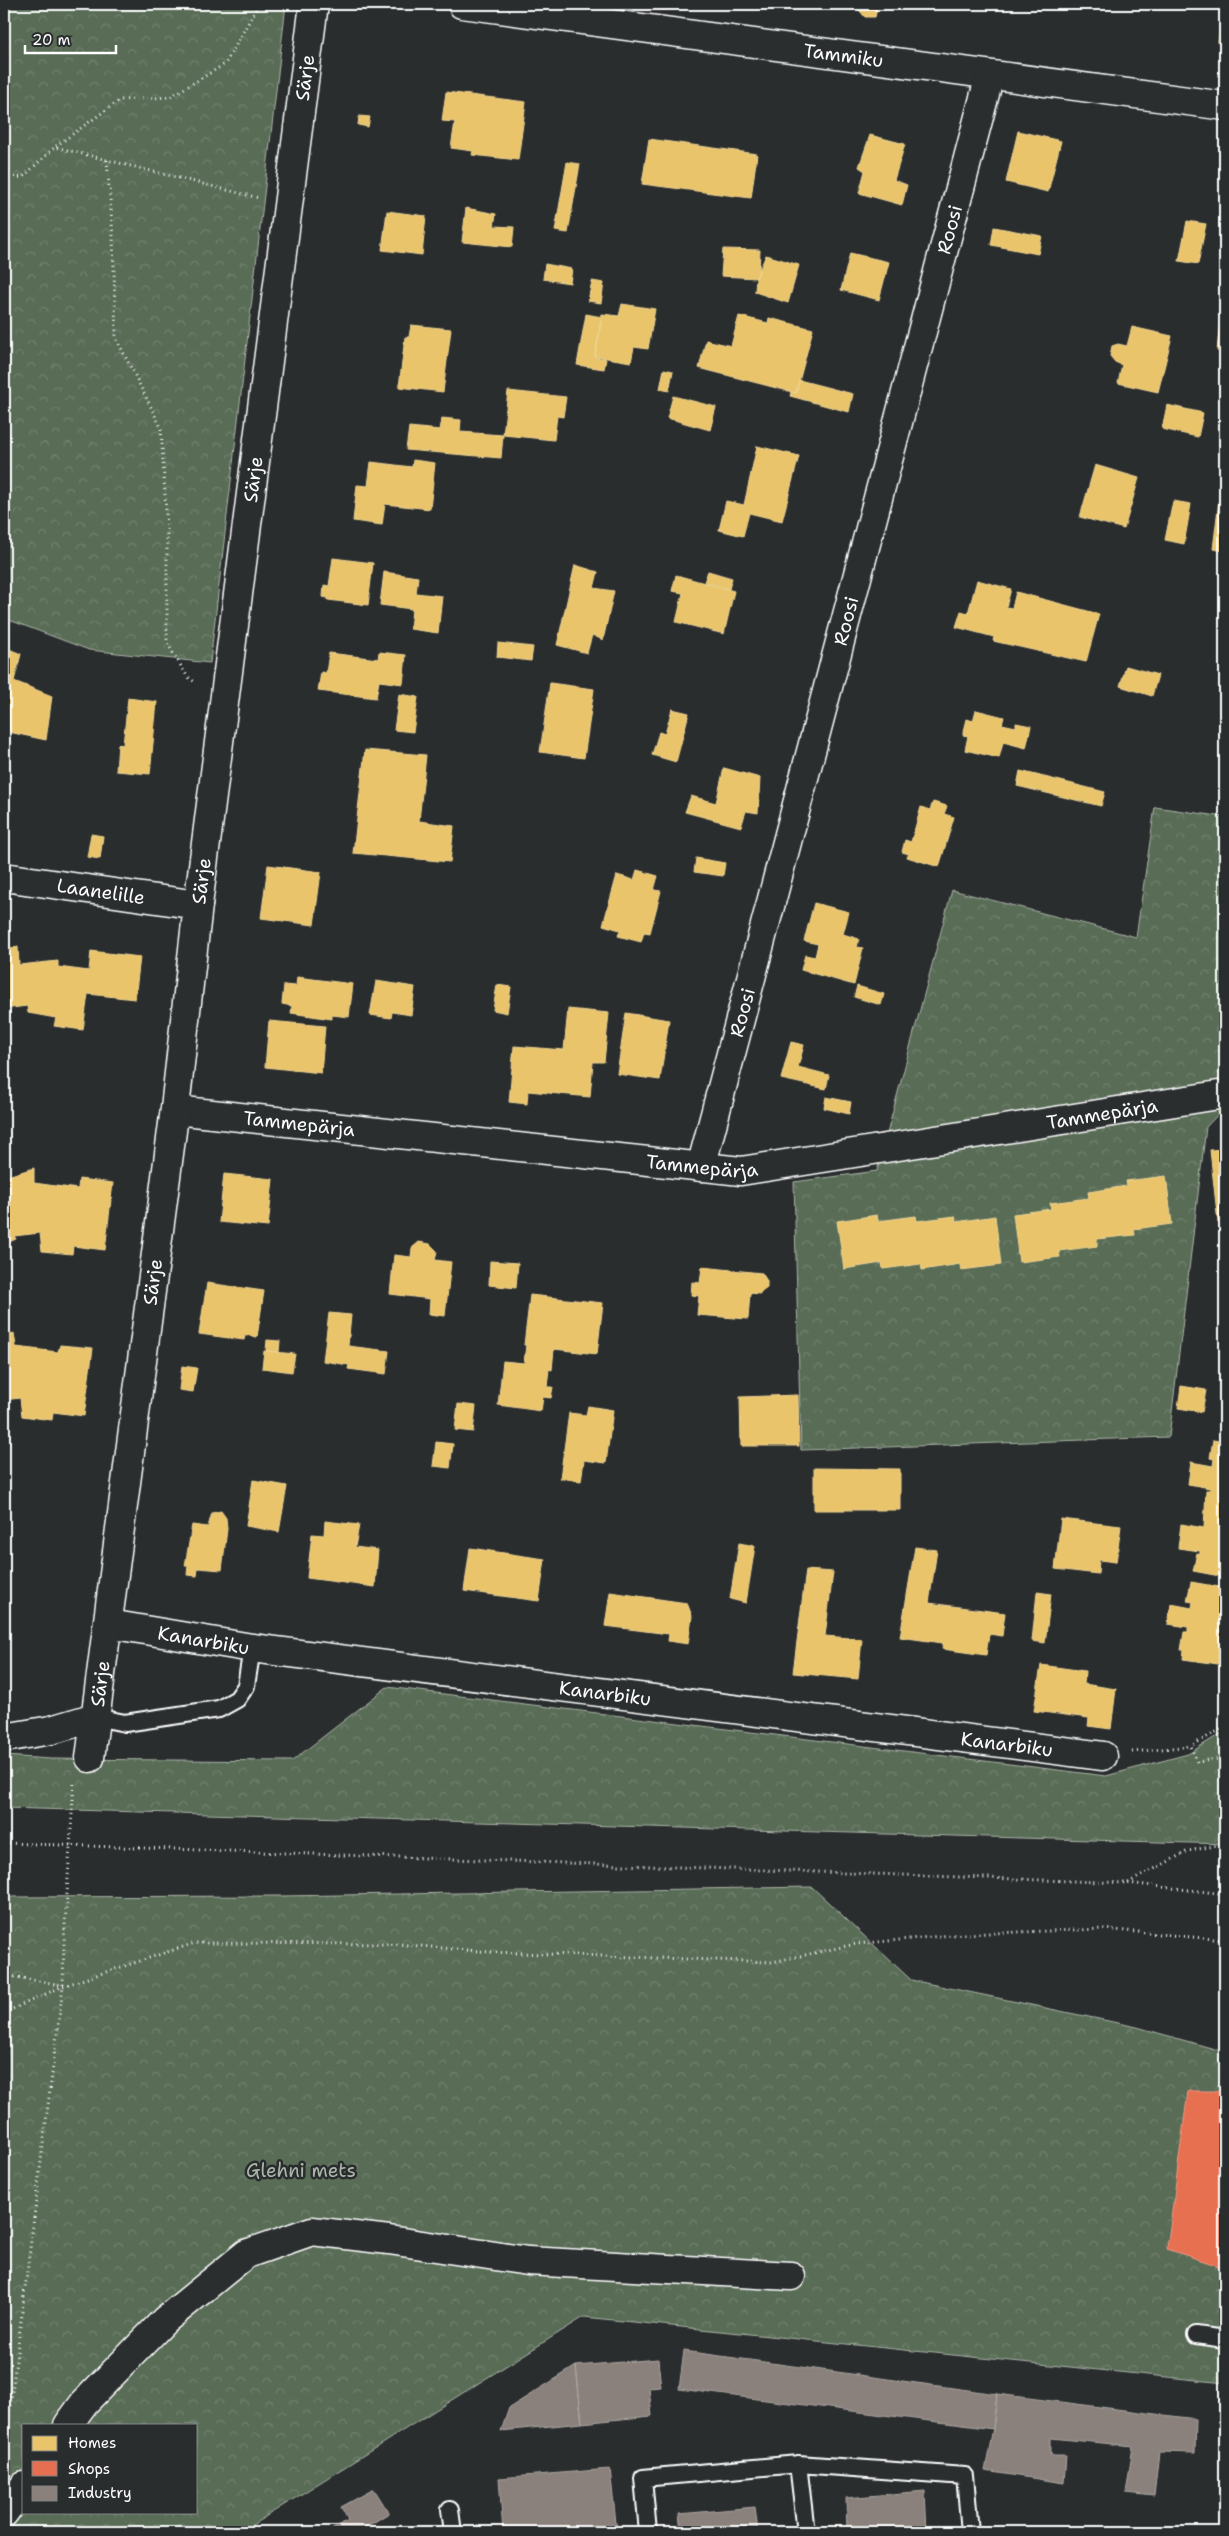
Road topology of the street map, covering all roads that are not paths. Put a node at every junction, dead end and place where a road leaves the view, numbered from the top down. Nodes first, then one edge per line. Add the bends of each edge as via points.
1 (314, 4) edge
2 (462, 4) edge
3 (990, 75) junction
4 (1225, 106) edge
5 (4, 877) edge
6 (198, 905) junction
7 (1225, 1094) edge
8 (175, 1110) junction
9 (701, 1167) junction
10 (109, 1624) junction
11 (252, 1648) junction
12 (95, 1717) junction
13 (4, 1738) edge
14 (1103, 1756) road end
15 (90, 1758) road end
16 (791, 2276) dead end
17 (1196, 2335) dead end
18 (1225, 2339) edge
19 (69, 2424) edge
20 (798, 2464) junction
21 (22, 2489) edge
22 (450, 2510) dead end
23 (4, 2514) edge
24 (453, 2532) edge
25 (648, 2532) edge
26 (806, 2532) edge
27 (970, 2532) edge

1 - 6 street, Särje
2 - 3 street, Tammiku
3 - 4 street, Tammiku
3 - 9 street, Roosi
5 - 6 street, Laanelille
6 - 8 street, Särje
7 - 9 street, Tammepärja via 741,1171
8 - 9 street, Tammepärja
8 - 10 street, Särje
10 - 11 street, Kanarbiku
10 - 12 street, Särje
11 - 12 lane via 246,1686 237,1699 219,1710 125,1722
11 - 14 street, Kanarbiku
12 - 13 street via 33,1734
12 - 15 street, Särje
16 - 19 street via 528,2262 389,2240 312,2232 246,2254 165,2320 84,2403
17 - 18 lane
20 - 25 lane via 643,2478
20 - 26 lane
20 - 27 lane via 965,2476
21 - 23 street
22 - 24 lane

